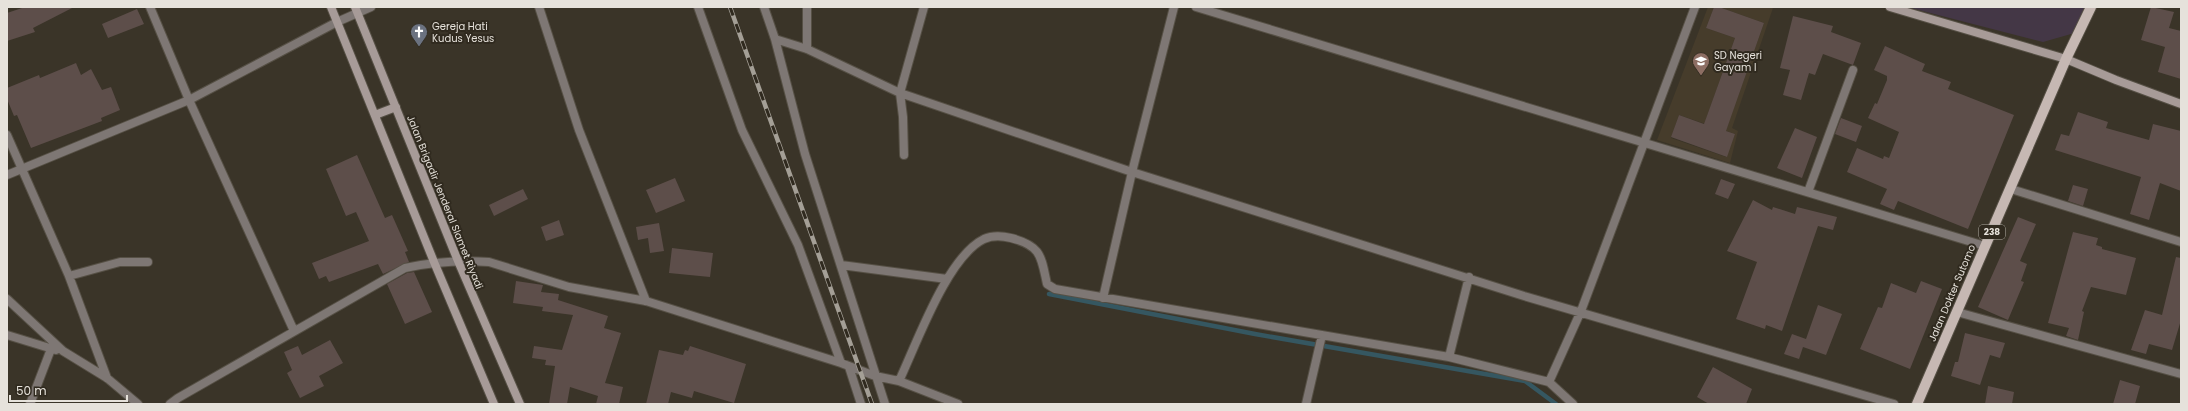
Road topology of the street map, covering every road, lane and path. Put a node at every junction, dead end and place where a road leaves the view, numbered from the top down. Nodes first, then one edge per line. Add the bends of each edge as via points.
1 (150, 7) edge
2 (331, 7) edge
3 (371, 7) edge
4 (539, 7) edge
5 (698, 7) edge
6 (764, 7) edge
7 (807, 7) edge
8 (924, 7) edge
9 (1174, 7) edge
10 (1196, 7) edge
11 (1695, 7) edge
12 (1890, 7) edge
13 (2091, 7) edge
14 (356, 10) edge
15 (337, 22) junction
16 (775, 39) junction
17 (807, 50) junction
18 (2066, 59) junction
19 (1853, 70) dead end
20 (900, 94) junction
21 (189, 100) junction
22 (2181, 104) edge
23 (396, 107) junction
24 (375, 115) junction
25 (7, 135) edge
26 (1644, 143) junction
27 (904, 155) dead end
28 (22, 169) junction
29 (1132, 172) junction
30 (7, 175) edge
31 (2011, 189) junction
32 (1808, 192) junction
33 (2181, 242) edge
34 (1985, 246) junction
35 (458, 261) junction
36 (148, 262) dead end
37 (434, 262) junction
38 (841, 265) junction
39 (69, 276) junction
40 (1469, 277) junction
41 (947, 279) junction
42 (7, 298) edge
43 (1103, 298) junction
44 (646, 301) junction
45 (1581, 311) junction
46 (1957, 312) junction
47 (294, 330) junction
48 (7, 335) edge
49 (1322, 337) junction
50 (51, 349) junction
51 (63, 351) junction
52 (1449, 357) junction
53 (841, 363) junction
54 (850, 367) junction
55 (2181, 374) edge
56 (874, 376) junction
57 (107, 378) junction
58 (899, 381) junction
59 (1549, 382) junction
60 (30, 404) edge
61 (138, 404) edge
62 (170, 404) edge
63 (494, 404) edge
64 (520, 404) edge
65 (861, 404) edge
66 (885, 404) edge
67 (958, 404) edge
68 (1306, 404) edge
69 (1573, 404) edge
70 (1894, 404) edge
71 (1917, 404) edge

1 - 21 street
2 - 15 main road
3 - 14 street
4 - 44 street via 579,130
5 - 53 street via 742,130 798,245
6 - 16 street
7 - 17 street
8 - 20 street
9 - 29 street
10 - 26 street
11 - 26 street
12 - 18 main road
13 - 18 main road, 238
14 - 15 street
14 - 23 main road, Jalan Brigadir Jenderal Slamet Riyadi
15 - 21 street
15 - 24 main road
16 - 17 street
16 - 38 street via 805,154
17 - 20 street
18 - 22 main road
18 - 31 main road, Jalan Dokter Sutomo / 238
19 - 32 street
20 - 27 street via 904,117
20 - 29 street
21 - 28 street
21 - 47 street
23 - 24 main road
23 - 35 main road, Jalan Brigadir Jenderal Slamet Riyadi
24 - 37 main road
25 - 28 street
26 - 32 street
26 - 45 street
28 - 30 street
28 - 39 street
29 - 40 street
29 - 43 street
31 - 33 street
31 - 34 main road, Jalan Dokter Sutomo / 238
32 - 34 street
34 - 46 main road, Jalan Dokter Sutomo / 238
35 - 37 street
35 - 44 street via 489,262 569,287
35 - 64 main road, Jalan Brigadir Jenderal Slamet Riyadi
36 - 39 street via 120,262
37 - 47 street via 405,268
37 - 63 main road
38 - 41 street
38 - 56 street
39 - 57 street
40 - 45 street via 1524,296
40 - 52 street
41 - 43 street via 963,256 984,239 1005,237 1023,242 1036,251 1042,258 1050,288
41 - 58 street
42 - 51 street
43 - 49 street
44 - 53 street
45 - 59 street
45 - 70 street
46 - 55 street
46 - 71 main road, Jalan Dokter Sutomo / 238
47 - 62 street
48 - 50 street
49 - 52 street
49 - 68 street
50 - 51 street
50 - 60 street
51 - 57 street
52 - 59 street
53 - 54 street
54 - 56 street
54 - 65 street
56 - 58 street
56 - 66 street
57 - 61 street
58 - 67 street
59 - 69 street

